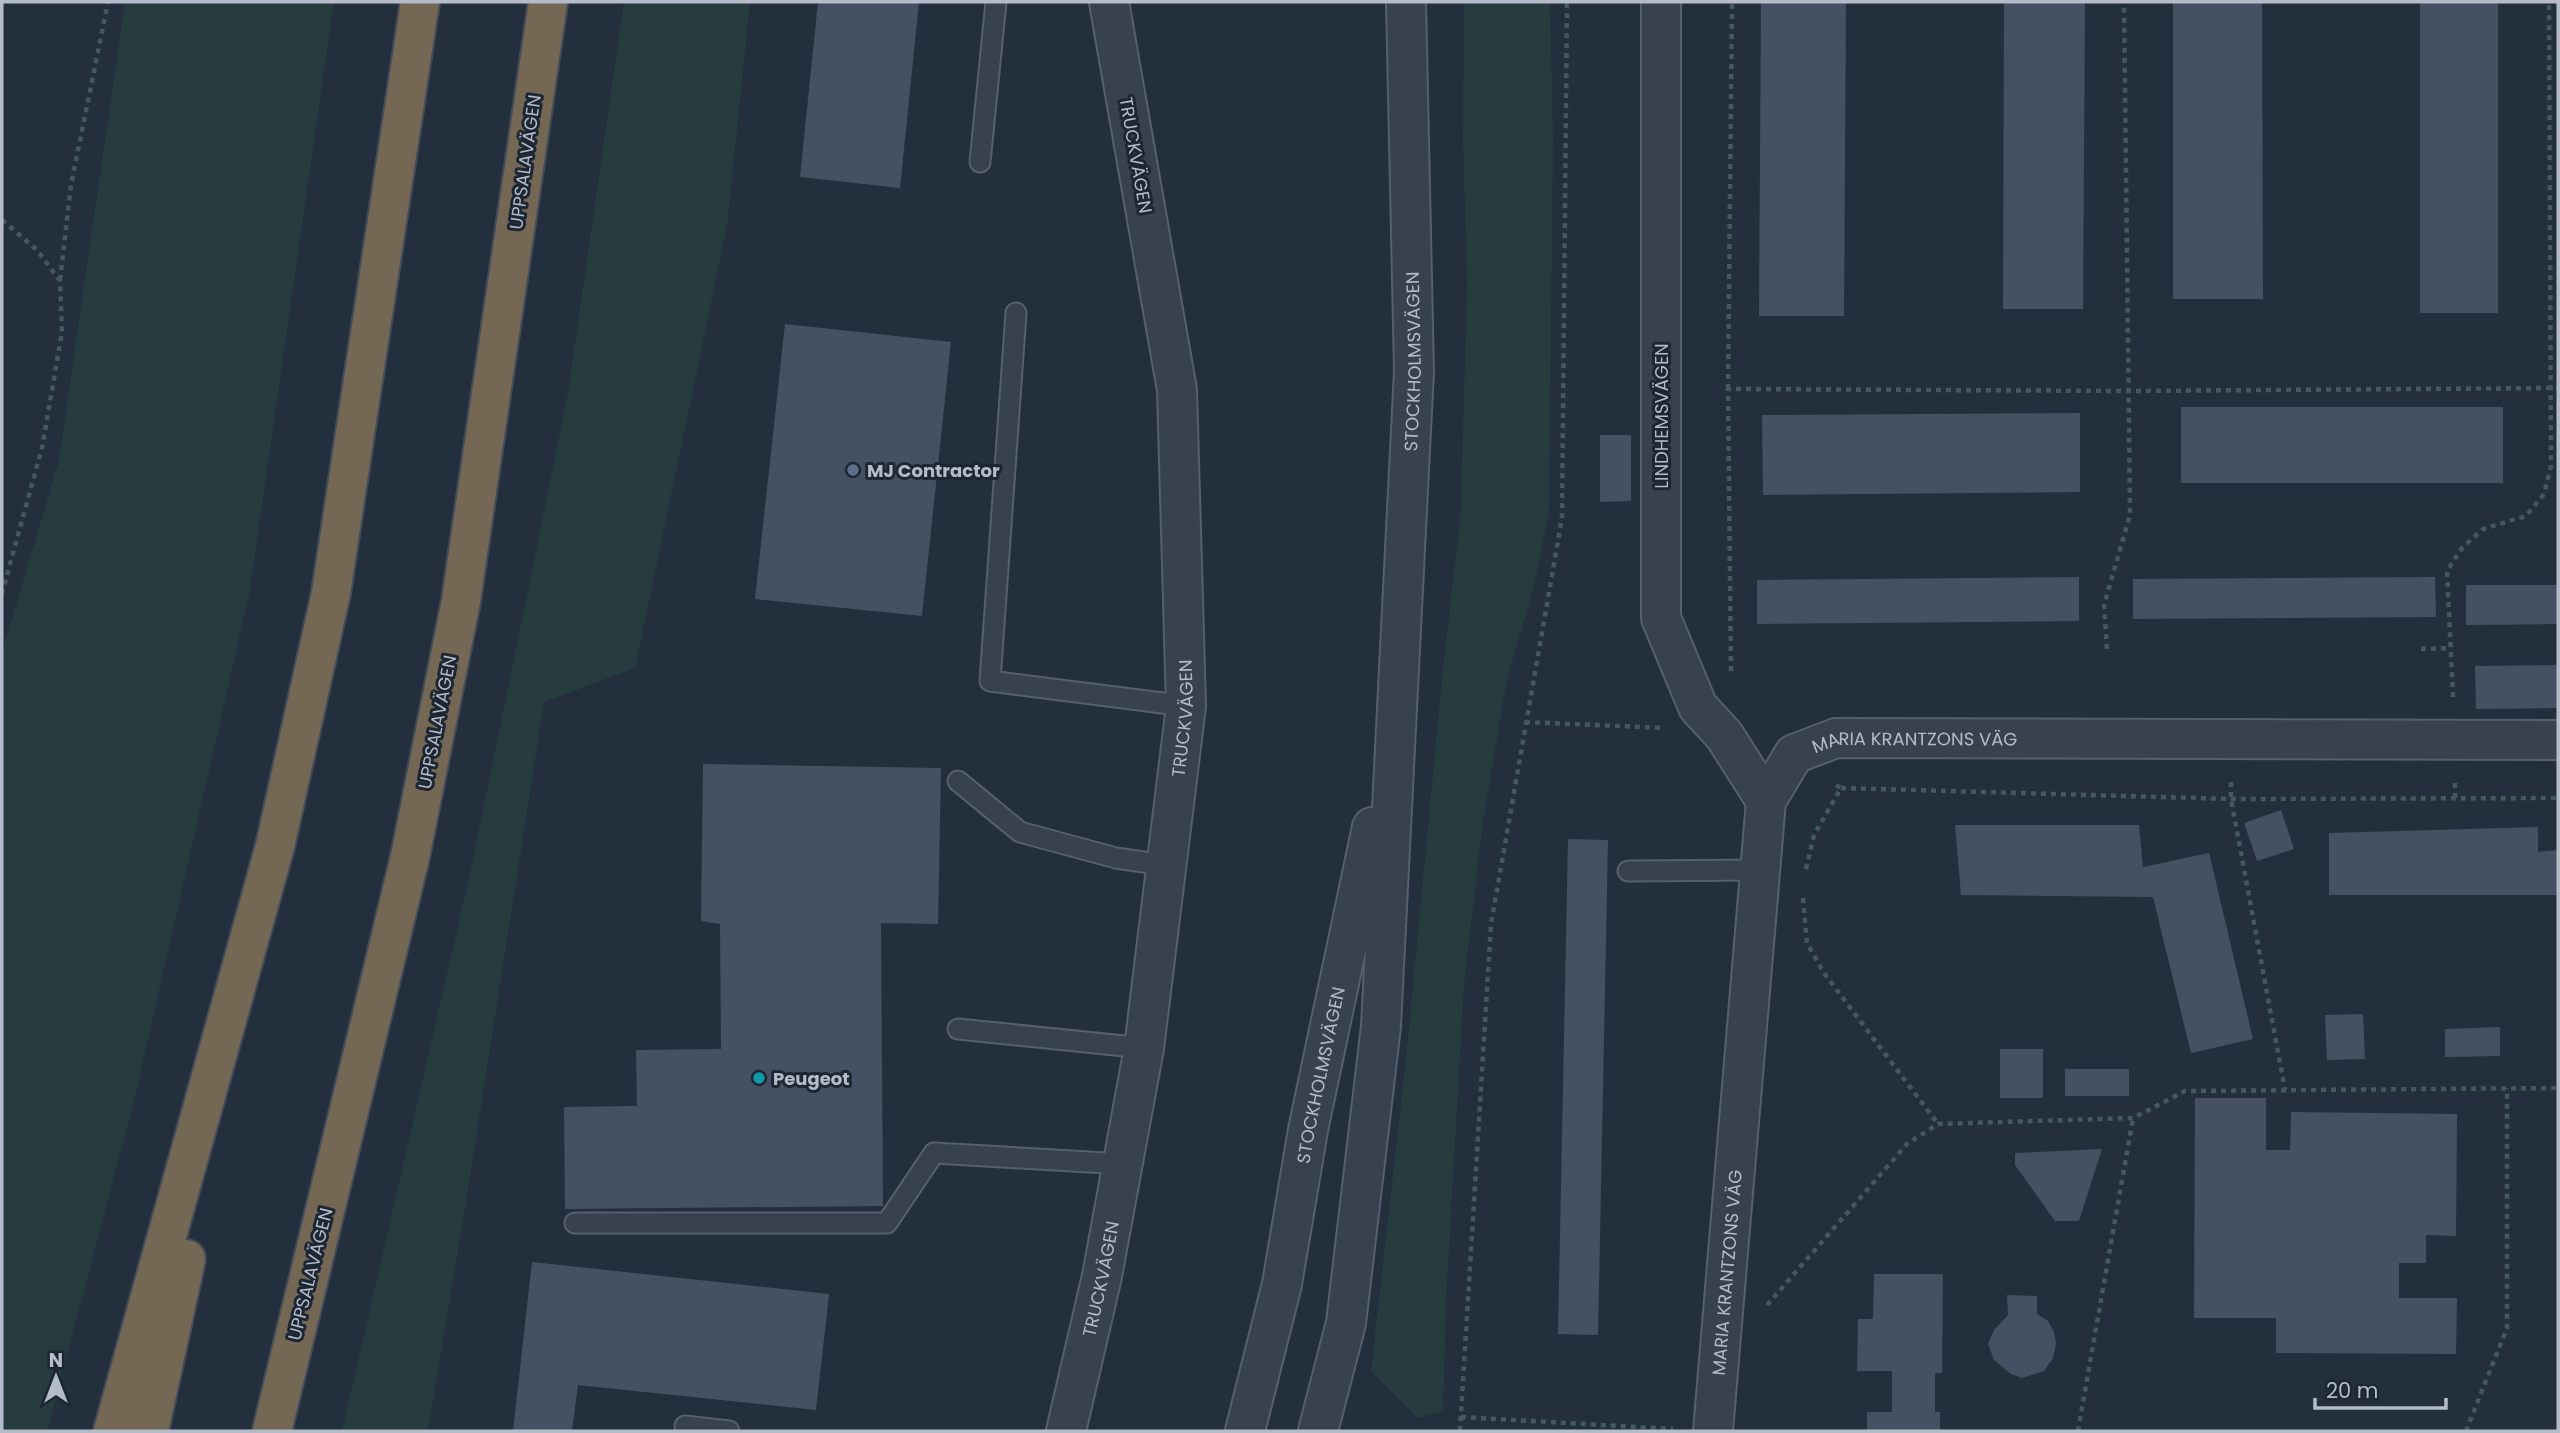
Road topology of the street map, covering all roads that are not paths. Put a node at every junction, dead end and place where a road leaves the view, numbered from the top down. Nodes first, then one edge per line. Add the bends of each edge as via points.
1 (420, 2) edge
2 (548, 2) edge
3 (996, 2) edge
4 (1109, 2) edge
5 (1406, 2) edge
6 (1661, 2) edge
7 (980, 162) dead end
8 (1016, 313) dead end
9 (1186, 706) junction
10 (1395, 719) junction
11 (2558, 740) edge
12 (958, 781) dead end
13 (1766, 801) junction
14 (275, 846) junction
15 (410, 857) junction
16 (1164, 865) junction
17 (1760, 870) junction
18 (1628, 871) dead end
19 (958, 1029) dead end
20 (1143, 1048) junction
21 (1123, 1164) junction
22 (575, 1223) dead end
23 (685, 1426) dead end
24 (1697, 1430) edge
25 (113, 1431) edge
26 (149, 1431) edge
27 (272, 1431) edge
28 (295, 1431) edge
29 (729, 1431) edge
30 (1066, 1431) edge
31 (1245, 1431) edge
32 (1318, 1431) edge

1 - 14 highway via 331,593
2 - 15 highway, UPPSALAVÄGEN via 461,601
3 - 7 lane
4 - 9 street, TRUCKVÄGEN via 1178,390
5 - 10 street, STOCKHOLMSVÄGEN via 1414,371
6 - 13 street, LINDHEMSVÄGEN via 1661,618 1698,707 1724,735
8 - 9 lane via 990,681
9 - 16 street, TRUCKVÄGEN
10 - 31 street, STOCKHOLMSVÄGEN via 1308,1130 1282,1284
10 - 32 street, STOCKHOLMSVÄGEN via 1381,1027 1346,1324
11 - 13 street, MARIA KRANTZONS VÄG via 1836,738 1794,754
12 - 16 lane via 1020,832 1116,858
13 - 17 street, MARIA KRANTZONS VÄG
14 - 25 highway
14 - 26 highway
15 - 27 highway, UPPSALAVÄGEN
15 - 28 highway
16 - 20 street, TRUCKVÄGEN
17 - 18 lane
17 - 24 street, MARIA KRANTZONS VÄG
19 - 20 lane
20 - 21 street, TRUCKVÄGEN
21 - 22 lane via 934,1153 887,1223
21 - 30 street, TRUCKVÄGEN
23 - 29 lane

